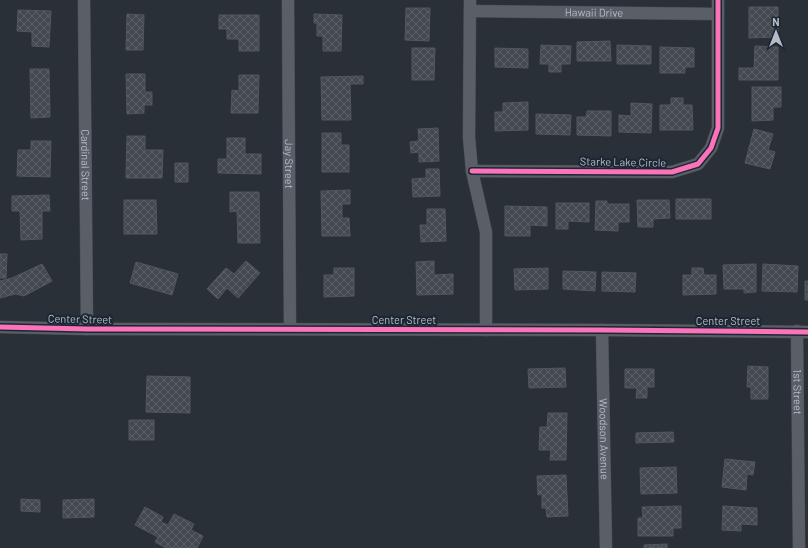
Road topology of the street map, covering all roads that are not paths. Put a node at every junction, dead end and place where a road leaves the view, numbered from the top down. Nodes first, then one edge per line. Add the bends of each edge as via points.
1 (84, 0) edge
2 (288, 0) edge
3 (718, 0) edge
4 (470, 5) edge
5 (718, 14) junction
6 (472, 170) junction
7 (0, 327) edge
8 (87, 329) junction
9 (290, 329) junction
10 (486, 330) junction
11 (602, 330) junction
12 (803, 331) edge
13 (606, 548) edge
14 (799, 548) edge

1 - 8 street, Cardinal Street
2 - 9 street, Jay Street
3 - 5 street, Starke Lake Circle
4 - 5 street, Hawaii Drive
4 - 6 street via 468,137
5 - 6 street, Starke Lake Circle via 718,128 711,148 698,164 672,172
6 - 10 street via 486,232
7 - 8 street, Center Street
8 - 9 street, Center Street
9 - 10 street, Center Street
10 - 11 street, Center Street
11 - 12 street, Center Street
11 - 13 street, Woodson Avenue
12 - 14 street, 1st Street

